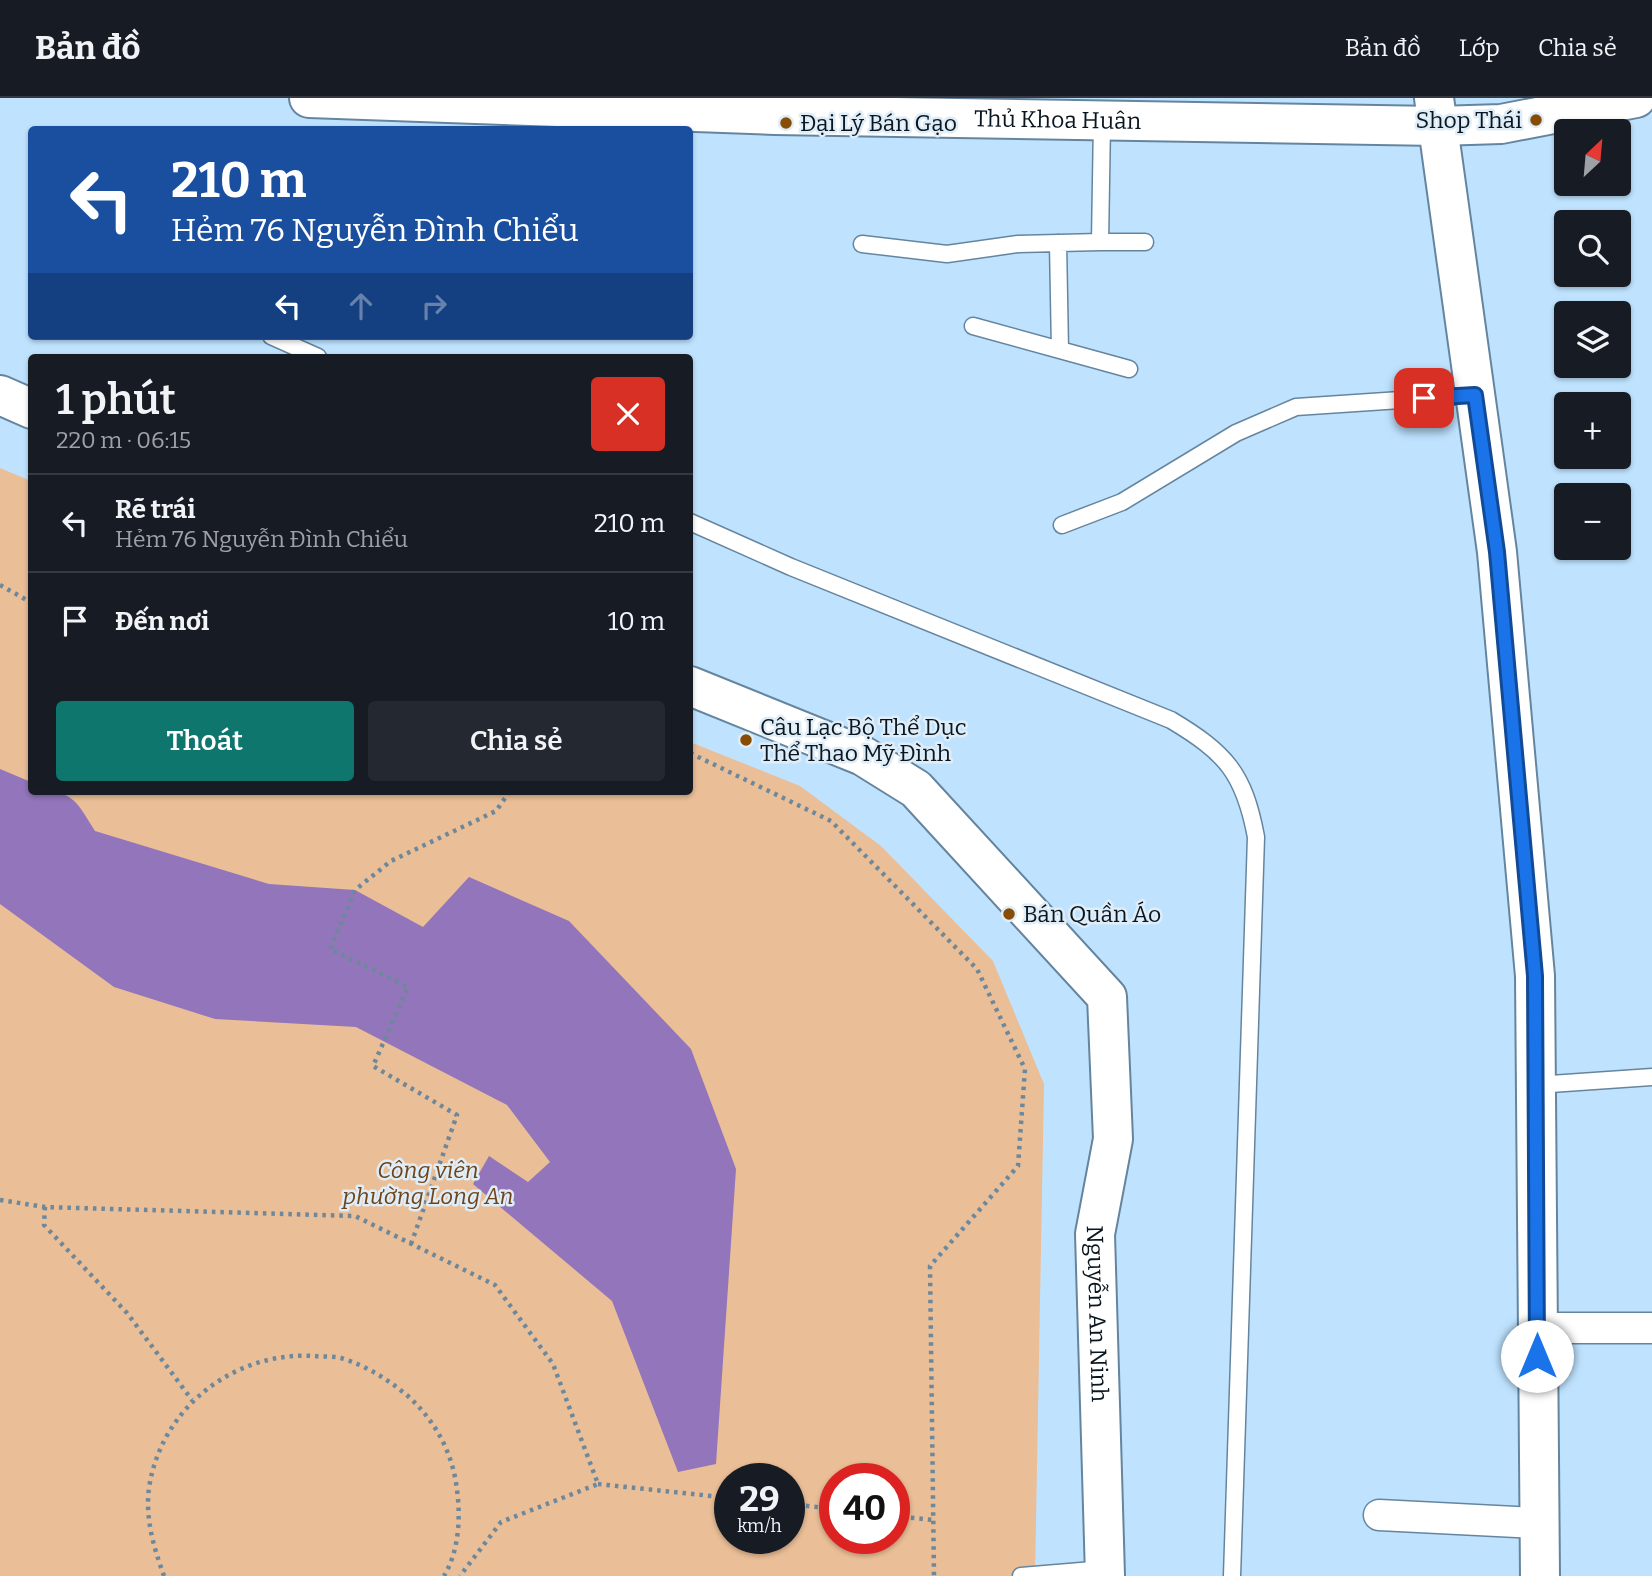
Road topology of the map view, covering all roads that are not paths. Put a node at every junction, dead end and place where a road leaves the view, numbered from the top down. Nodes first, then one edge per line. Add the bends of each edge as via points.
1 (309, 98) edge
2 (1636, 98) edge
3 (775, 107) edge
4 (1155, 110) edge
5 (1436, 112) edge
6 (1102, 122) junction
7 (1100, 242) junction
8 (1145, 242) dead end
9 (1058, 243) junction
10 (862, 244) dead end
11 (973, 326) dead end
12 (280, 340) edge
13 (1060, 350) junction
14 (311, 354) edge
15 (1129, 369) dead end
16 (0, 395) edge
17 (1475, 395) junction
18 (28, 407) edge
19 (693, 523) edge
20 (1062, 525) dead end
21 (693, 687) edge
22 (1652, 1077) edge
23 (1535, 1085) junction
24 (1537, 1328) junction
25 (1652, 1328) edge
26 (1380, 1515) dead end
27 (1538, 1523) junction
28 (1105, 1572) edge
29 (1021, 1576) edge
30 (1232, 1576) edge
31 (1540, 1576) edge

1 - 3 street, Thủ Khoa Huân
2 - 5 street, Thủ Khoa Huân via 1501,124
3 - 6 street, Thủ Khoa Huân
4 - 5 street, Thủ Khoa Huân
4 - 6 street, Thủ Khoa Huân
5 - 17 street
6 - 7 lane
7 - 8 lane
7 - 9 lane
9 - 10 lane via 947,254
9 - 13 lane
11 - 13 lane
12 - 14 lane
13 - 15 lane
16 - 18 street
17 - 20 lane via 1296,407 1236,433 1122,502
17 - 23 street via 1497,552 1534,962
19 - 30 lane via 1171,720 1211,744 1249,800 1256,837
21 - 28 street, Nguyễn An Ninh via 863,756 916,789 1107,997 1113,1139 1094,1234
22 - 23 lane
23 - 24 street
24 - 25 street
24 - 27 street
26 - 27 street
27 - 31 street
28 - 29 lane

